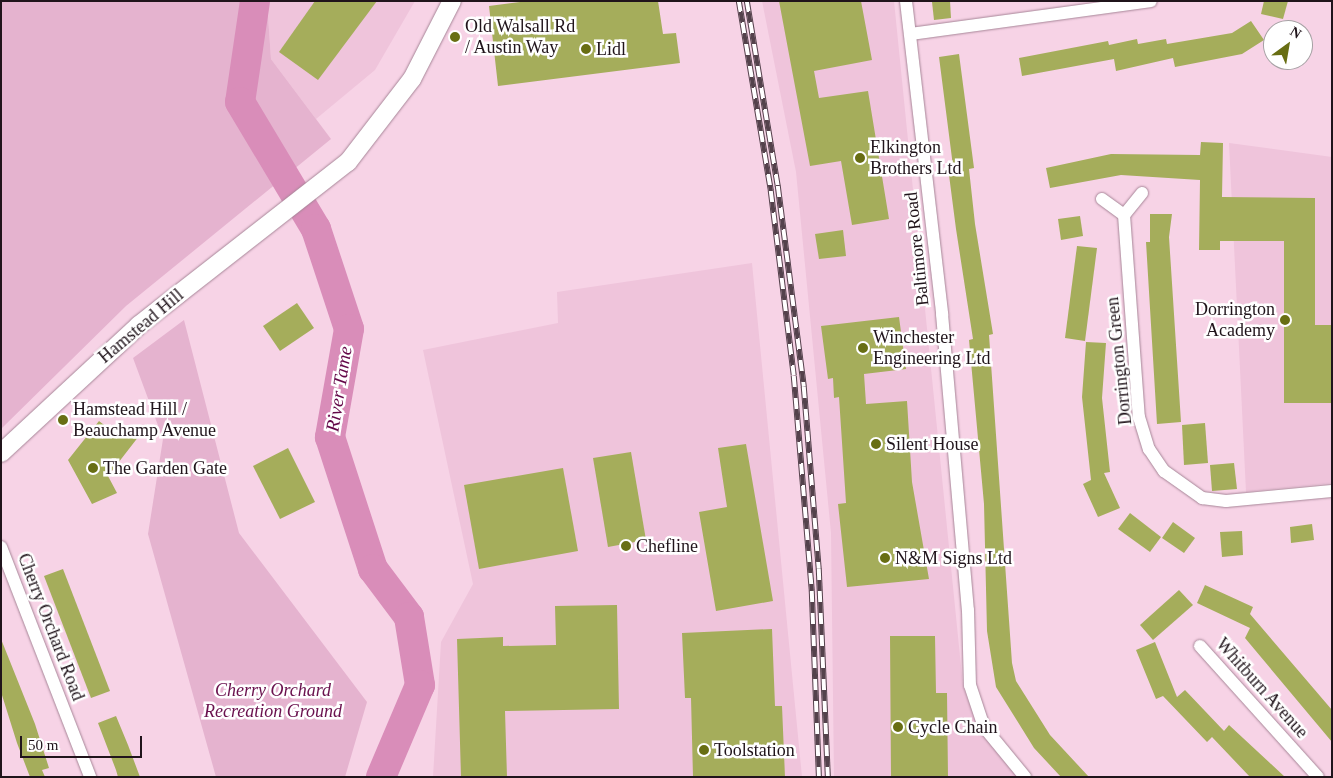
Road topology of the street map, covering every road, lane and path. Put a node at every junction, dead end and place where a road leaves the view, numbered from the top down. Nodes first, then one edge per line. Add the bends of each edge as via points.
1 (452, 1) edge
2 (906, 1) edge
3 (1150, 1) edge
4 (911, 34) junction
5 (1142, 193) dead end
6 (1102, 199) dead end
7 (1124, 215) junction
8 (1, 453) edge
9 (1332, 491) edge
10 (1, 547) edge
11 (1200, 646) dead end
12 (90, 777) edge
13 (1025, 777) edge
14 (1318, 777) edge

1 - 8 main road, Hamstead Hill via 386,117 324,184 139,325
2 - 4 street, Baltimore Road
3 - 4 street
4 - 13 street, Baltimore Road via 942,314 968,610 970,685 984,727
5 - 7 street
6 - 7 street
7 - 9 street, Dorrington Green via 1139,417 1149,449 1164,472 1202,498 1226,501
10 - 12 street, Cherry Orchard Road
11 - 14 street, Whitburn Avenue

